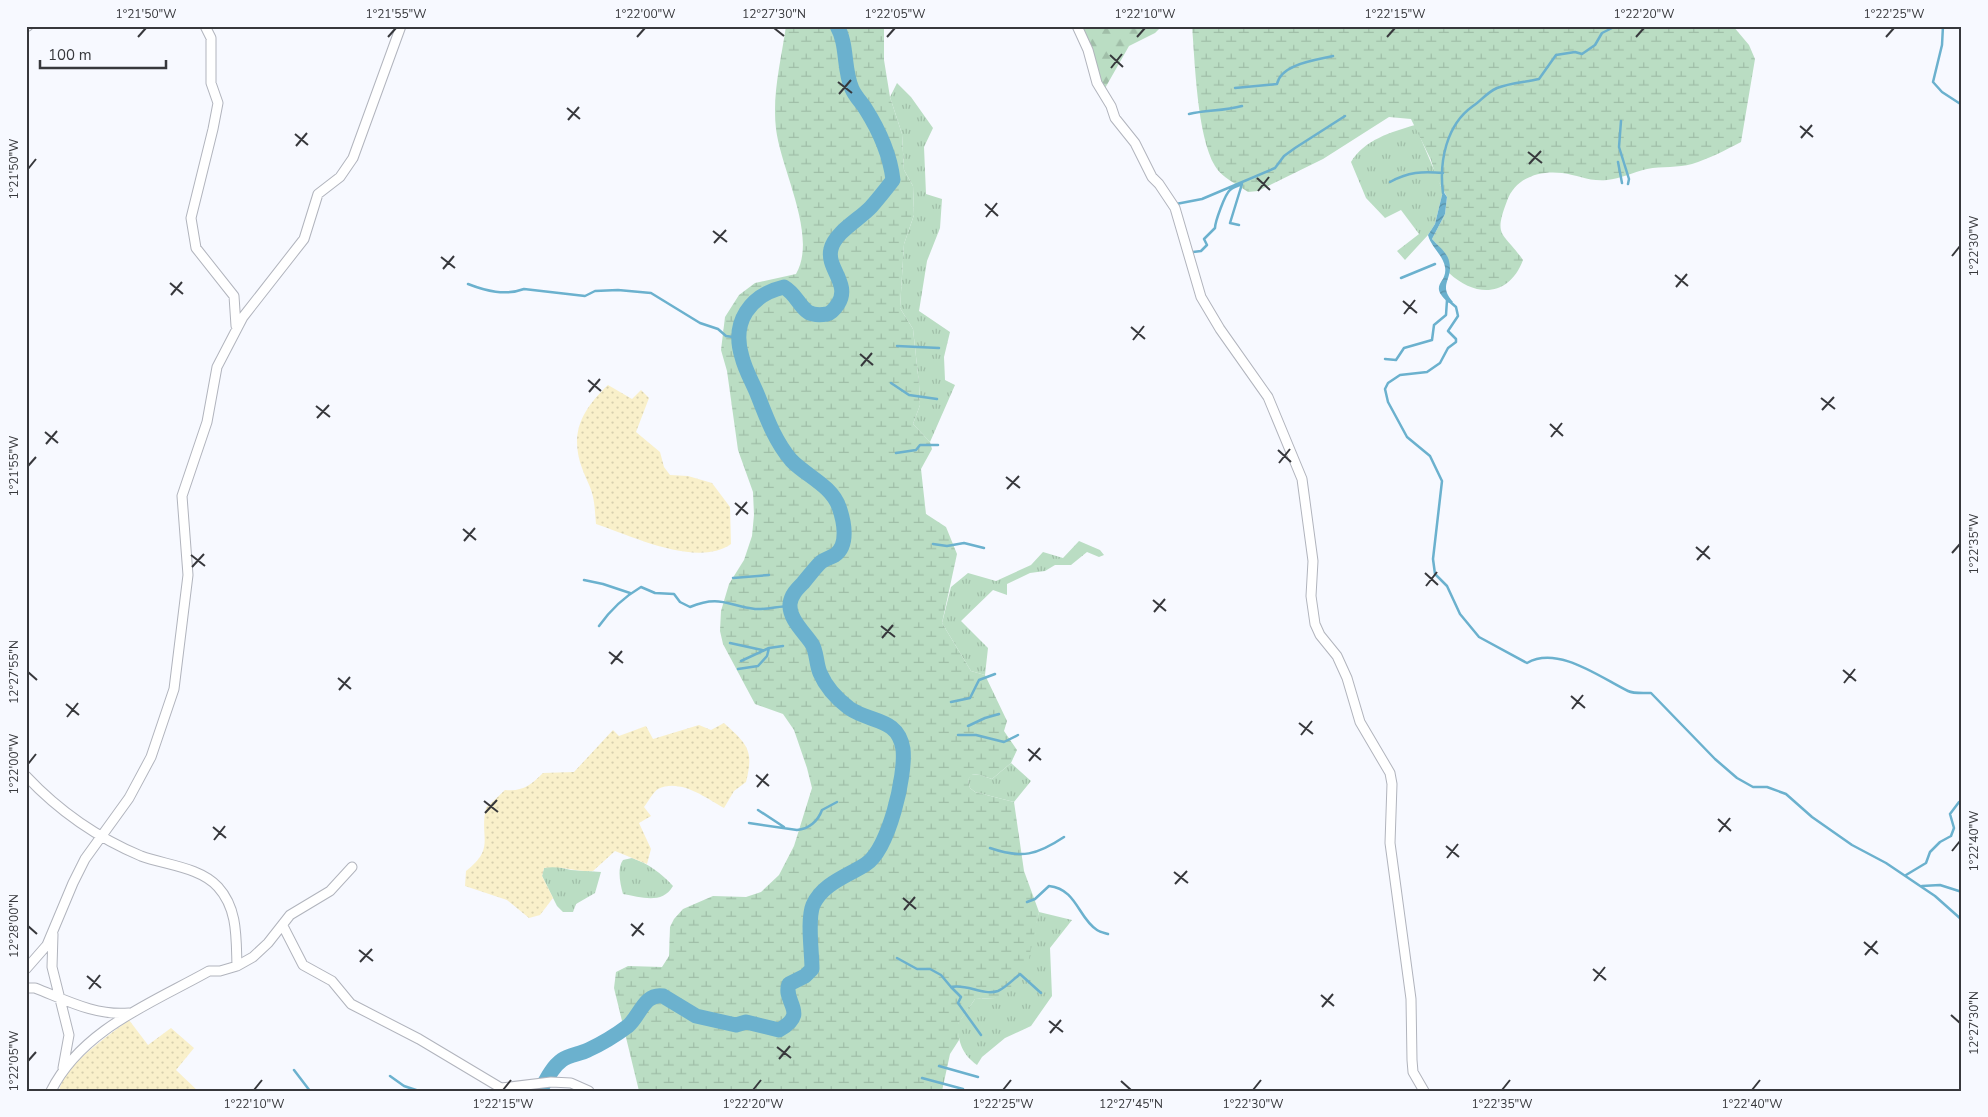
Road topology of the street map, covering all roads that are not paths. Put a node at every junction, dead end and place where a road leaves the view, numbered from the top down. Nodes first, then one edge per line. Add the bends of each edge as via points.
1 (205, 26) edge
2 (400, 26) edge
3 (1077, 26) edge
4 (236, 329) junction
5 (26, 776) edge
6 (102, 836) junction
7 (352, 867) dead end
8 (283, 926) junction
9 (53, 932) junction
10 (237, 966) junction
11 (26, 969) edge
12 (26, 988) edge
13 (58, 997) junction
14 (132, 1013) junction
15 (62, 1071) junction
16 (51, 1091) edge
17 (589, 1091) edge
18 (1424, 1091) edge

1 - 4 street via 211,38 211,83 218,103 191,218 192,233 196,248 234,296
2 - 4 street via 353,158 340,176 318,194 304,239
3 - 18 street via 1097,83 1152,177 1175,208 1201,297 1268,397 1302,479 1313,561 1311,596 1315,624 1337,656 1360,722 1390,773 1390,843 1411,999 1413,1072
4 - 6 street via 217,367 207,422 182,496 188,574 174,689 151,757 129,798
5 - 6 street via 46,798
6 - 9 street via 85,859
6 - 10 street via 141,856 181,868 218,886 236,920
7 - 8 street via 330,891 290,915
8 - 10 street via 253,956
8 - 17 street via 303,965 332,981 351,1004 500,1088 551,1082 571,1083
9 - 11 street via 47,945
9 - 13 street via 52,967
10 - 14 street via 209,971
12 - 13 street
13 - 14 street via 106,1014
13 - 15 street via 69,1035
14 - 15 street via 90,1042
15 - 16 street

